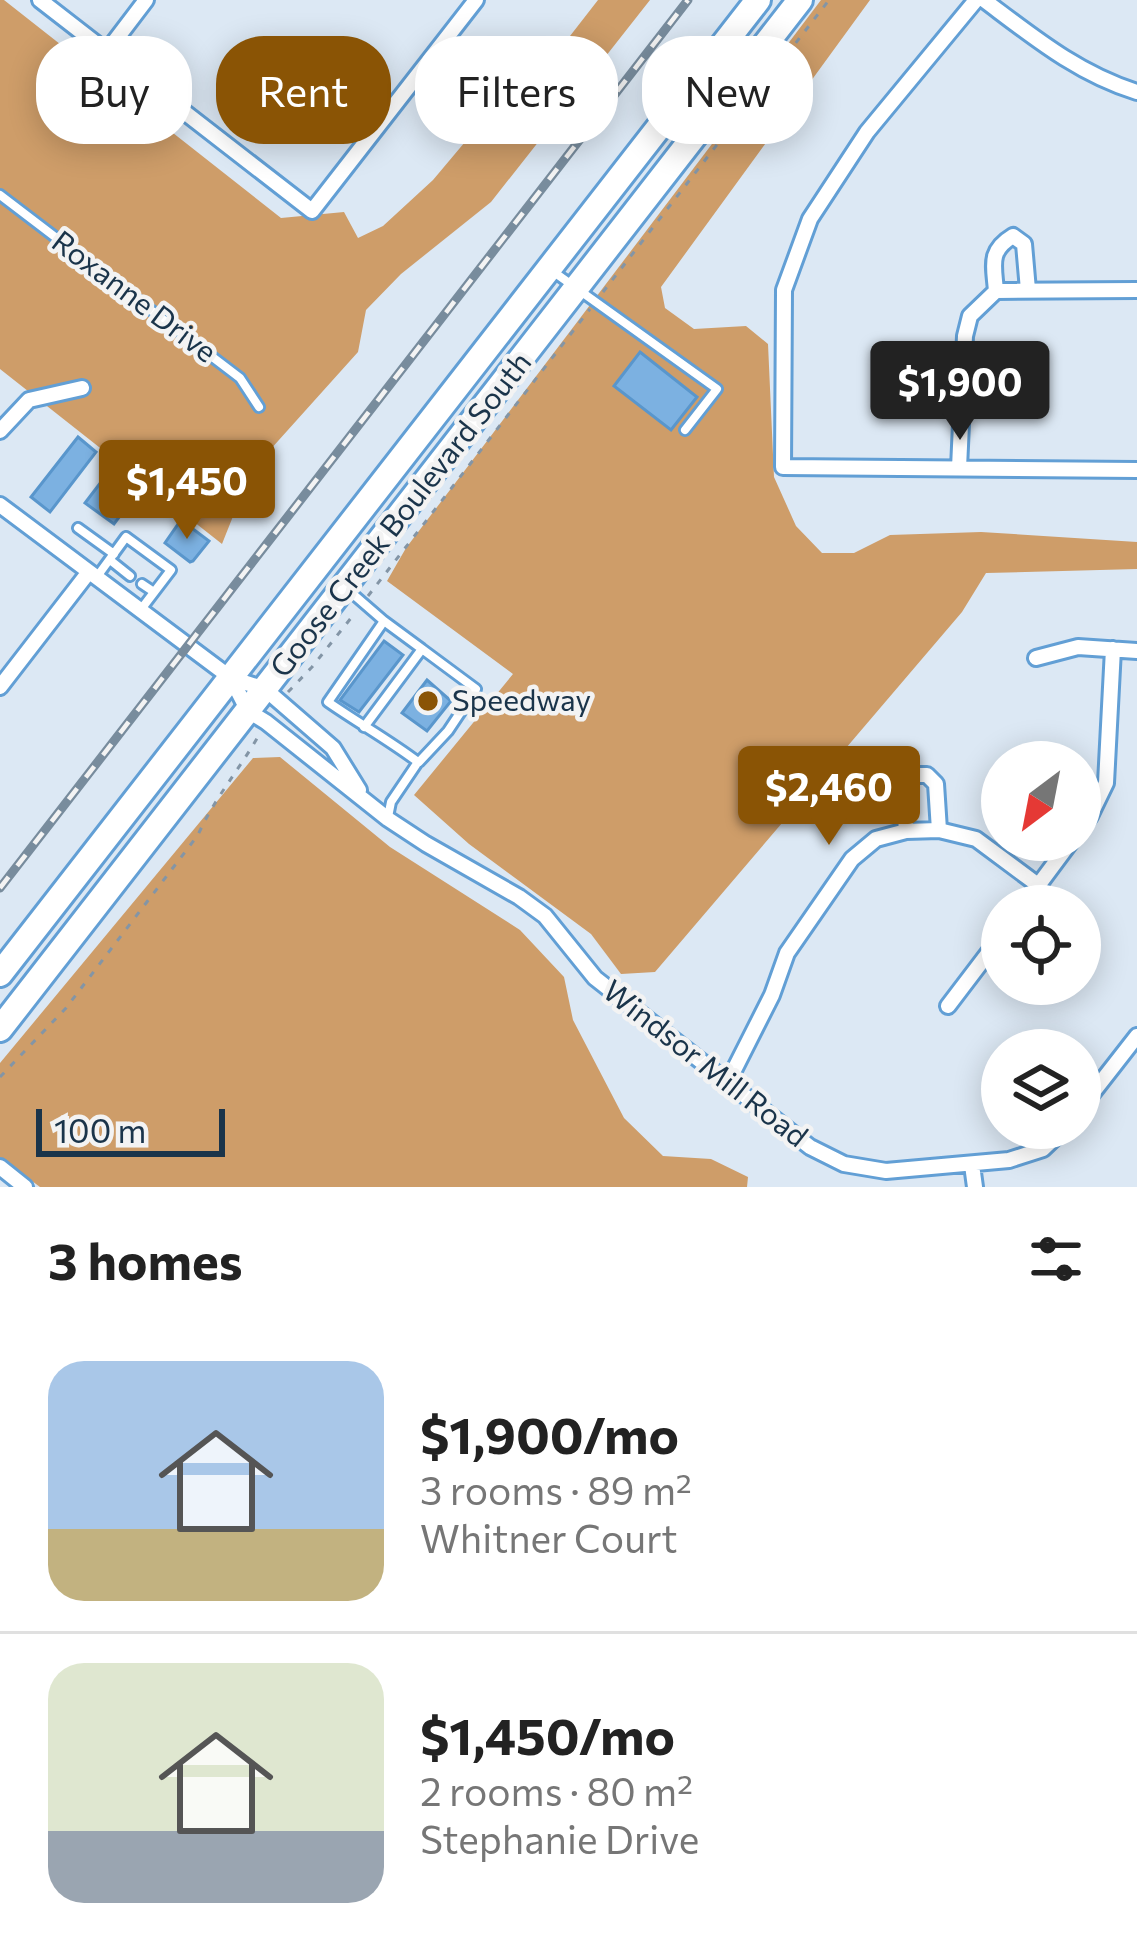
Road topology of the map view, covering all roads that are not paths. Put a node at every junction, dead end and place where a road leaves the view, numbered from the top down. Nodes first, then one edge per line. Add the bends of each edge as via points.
1 (40, 0) edge
2 (146, 0) edge
3 (476, 0) edge
4 (758, 0) edge
5 (800, 0) edge
6 (980, 0) edge
7 (89, 36) edge
8 (119, 36) edge
9 (1136, 86) edge
10 (192, 117) edge
11 (0, 195) edge
12 (550, 269) junction
13 (1028, 290) junction
14 (1137, 290) edge
15 (996, 291) junction
16 (585, 296) junction
17 (82, 388) dead end
18 (259, 407) dead end
19 (685, 430) dead end
20 (0, 431) edge
21 (959, 468) junction
22 (1137, 470) edge
23 (0, 506) edge
24 (78, 528) dead end
25 (112, 557) junction
26 (130, 575) dead end
27 (91, 576) junction
28 (142, 584) dead end
29 (154, 592) junction
30 (354, 595) junction
31 (140, 612) junction
32 (384, 621) junction
33 (422, 649) junction
34 (1113, 649) junction
35 (1137, 651) edge
36 (1036, 658) dead end
37 (230, 678) junction
38 (0, 686) edge
39 (273, 696) junction
40 (257, 717) junction
41 (364, 727) junction
42 (418, 762) junction
43 (1101, 793) edge
44 (388, 819) junction
45 (939, 830) junction
46 (906, 831) junction
47 (1056, 861) edge
48 (1038, 885) joint
49 (981, 962) edge
50 (0, 974) edge
51 (948, 1006) dead end
52 (0, 1029) edge
53 (1136, 1039) edge
54 (728, 1082) junction
55 (1101, 1083) edge
56 (1040, 1149) edge
57 (972, 1165) junction
58 (0, 1167) edge
59 (26, 1187) edge
60 (975, 1187) edge

1 - 7 street
2 - 8 street
3 - 10 street via 312,212
4 - 12 highway
5 - 16 highway, Goose Creek Boulevard South
6 - 9 street via 1102,80
6 - 21 street via 867,133 810,219 784,290 783,467
11 - 18 lane, Roxanne Drive via 240,378
12 - 16 lane
12 - 37 highway
13 - 14 street
13 - 15 street
13 - 15 street via 1024,244 1013,236 994,256
15 - 21 street via 970,316 965,336
16 - 19 lane via 717,389
16 - 30 highway, Goose Creek Boulevard South
17 - 20 street via 29,400
21 - 22 street
23 - 27 street
24 - 25 lane
25 - 26 lane
25 - 27 lane
25 - 29 lane via 126,537 171,570
27 - 31 street
27 - 38 street
28 - 29 lane
29 - 31 lane
30 - 32 lane
30 - 39 highway, Goose Creek Boulevard South
31 - 37 street
32 - 33 lane
32 - 41 lane via 328,702
33 - 41 lane
33 - 42 lane via 476,689
34 - 35 street
34 - 36 street via 1078,647
34 - 43 street
37 - 39 street
37 - 40 street, Windsor Mill Road
37 - 50 highway
39 - 40 highway, Goose Creek Boulevard South
39 - 44 street, Windsor Mill Road via 333,748
40 - 44 street, Windsor Mill Road
40 - 52 highway, Goose Creek Boulevard South
41 - 42 lane
42 - 44 lane
44 - 54 street, Windsor Mill Road via 545,916 596,978
45 - 46 street
45 - 46 street via 936,784 911,775 903,788
45 - 48 street via 976,839
46 - 54 street via 877,839 852,859 787,953
47 - 48 street
49 - 51 street
53 - 55 street
54 - 57 street, Windsor Mill Road via 844,1165
56 - 57 street, Windsor Mill Road
57 - 60 street
58 - 59 street

